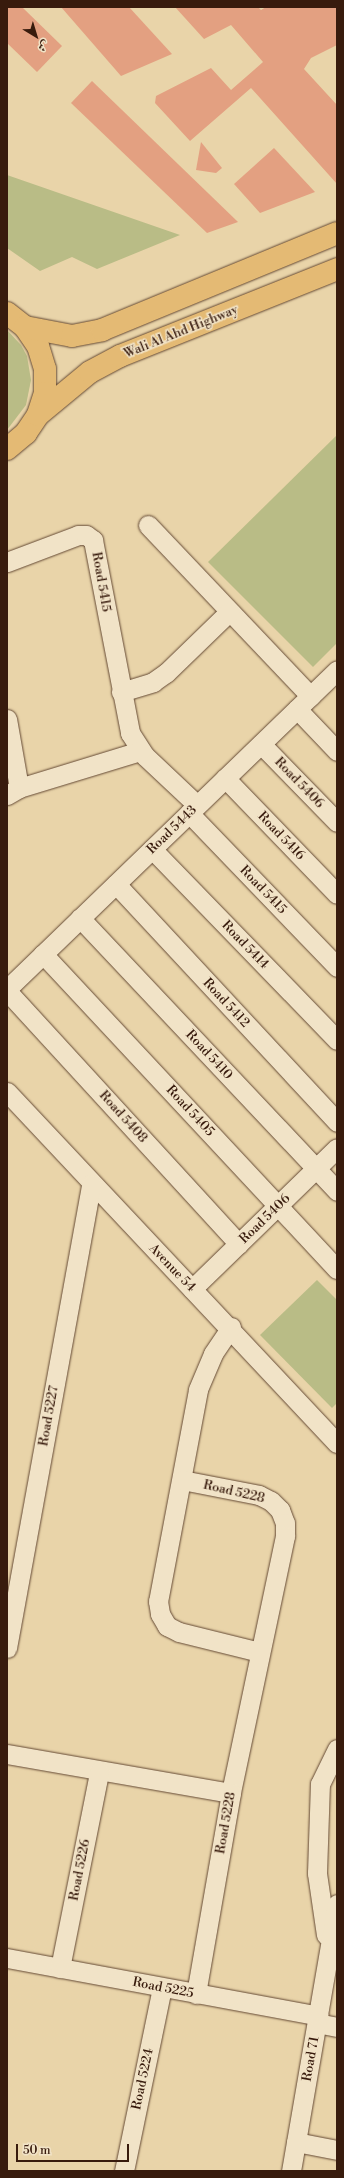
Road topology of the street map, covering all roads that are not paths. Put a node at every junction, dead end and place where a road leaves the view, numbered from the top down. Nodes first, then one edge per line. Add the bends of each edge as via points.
1 (337, 233) edge
2 (337, 269) edge
3 (7, 313) edge
4 (25, 327) junction
5 (38, 415) junction
6 (7, 449) edge
7 (148, 525) dead end
8 (7, 562) edge
9 (229, 612) junction
10 (336, 673) edge
11 (121, 692) junction
12 (310, 696) junction
13 (297, 709) junction
14 (7, 719) edge
15 (261, 744) junction
16 (337, 750) edge
17 (140, 751) junction
18 (225, 778) junction
19 (13, 792) edge
20 (193, 809) junction
21 (337, 822) edge
22 (152, 849) junction
23 (116, 884) junction
24 (337, 894) edge
25 (80, 918) junction
26 (43, 954) junction
27 (337, 967) edge
28 (7, 990) edge
29 (337, 1040) edge
30 (11, 1104) edge
31 (337, 1122) edge
32 (337, 1148) edge
33 (316, 1169) junction
34 (91, 1184) junction
35 (337, 1191) edge
36 (278, 1205) junction
37 (239, 1244) junction
38 (337, 1269) edge
39 (192, 1289) junction
40 (231, 1327) junction
41 (337, 1443) edge
42 (182, 1480) junction
43 (7, 1648) edge
44 (260, 1652) junction
45 (337, 1749) edge
46 (7, 1754) edge
47 (99, 1772) junction
48 (231, 1793) junction
49 (337, 1904) edge
50 (329, 1947) junction
51 (7, 1958) edge
52 (60, 1968) junction
53 (162, 1988) junction
54 (196, 1994) junction
55 (318, 2020) junction
56 (337, 2027) edge
57 (296, 2142) junction
58 (337, 2150) edge
59 (124, 2171) edge
60 (290, 2171) edge

1 - 4 main road via 102,330 72,336
2 - 5 main road, Wali Al Ahd Highway via 120,356 90,372
3 - 4 main road
4 - 5 main road via 38,346 45,369 45,393
5 - 6 main road via 26,433
7 - 9 street
8 - 11 street, Road 5415 via 78,535 93,540
9 - 11 street via 166,673 153,682
9 - 12 street
10 - 12 street, Road 5443
11 - 17 street, Road 5415 via 130,733
12 - 13 street, Road 5443
13 - 15 street, Road 5443
13 - 16 street
14 - 19 street
15 - 18 street, Road 5443
15 - 21 street, Road 5406
17 - 19 street
17 - 20 street, Road 5415
18 - 20 street, Road 5443
18 - 24 street, Road 5416
20 - 22 street, Road 5443
20 - 27 street, Road 5415
22 - 23 street, Road 5443
22 - 29 street, Road 5414
23 - 25 street, Road 5443
23 - 31 street, Road 5412
25 - 26 street, Road 5443
25 - 33 street, Road 5410
26 - 28 street, Road 5443
26 - 36 street, Road 5405
28 - 37 street, Road 5408
30 - 34 street, Avenue 54
32 - 33 street, Road 5406
33 - 35 street, Road 5410
33 - 36 street, Road 5406
34 - 39 street, Avenue 54
34 - 43 street, Road 5227
36 - 37 street, Road 5406
36 - 38 street, Road 5405
37 - 39 street, Road 5406
39 - 40 street, Avenue 54
40 - 41 street, Avenue 54
40 - 42 street via 213,1354 198,1390
42 - 44 street via 158,1601 160,1614 167,1626 179,1632
42 - 44 street, Road 5228 via 259,1495 271,1501 280,1510 285,1523 285,1536
44 - 48 street, Road 5228
45 - 50 street, Road 71 via 320,1784 317,1873
46 - 47 street
47 - 48 street
47 - 52 street, Road 5226
48 - 54 street, Road 5228
49 - 50 street, Road 71
50 - 55 street, Road 71
51 - 52 street, Road 5225
52 - 53 street, Road 5225
53 - 54 street, Road 5225
53 - 59 street, Road 5224
54 - 55 street, Road 5225
55 - 56 street, Road 5225
55 - 57 street, Road 71
57 - 58 street
57 - 60 street, Road 71

